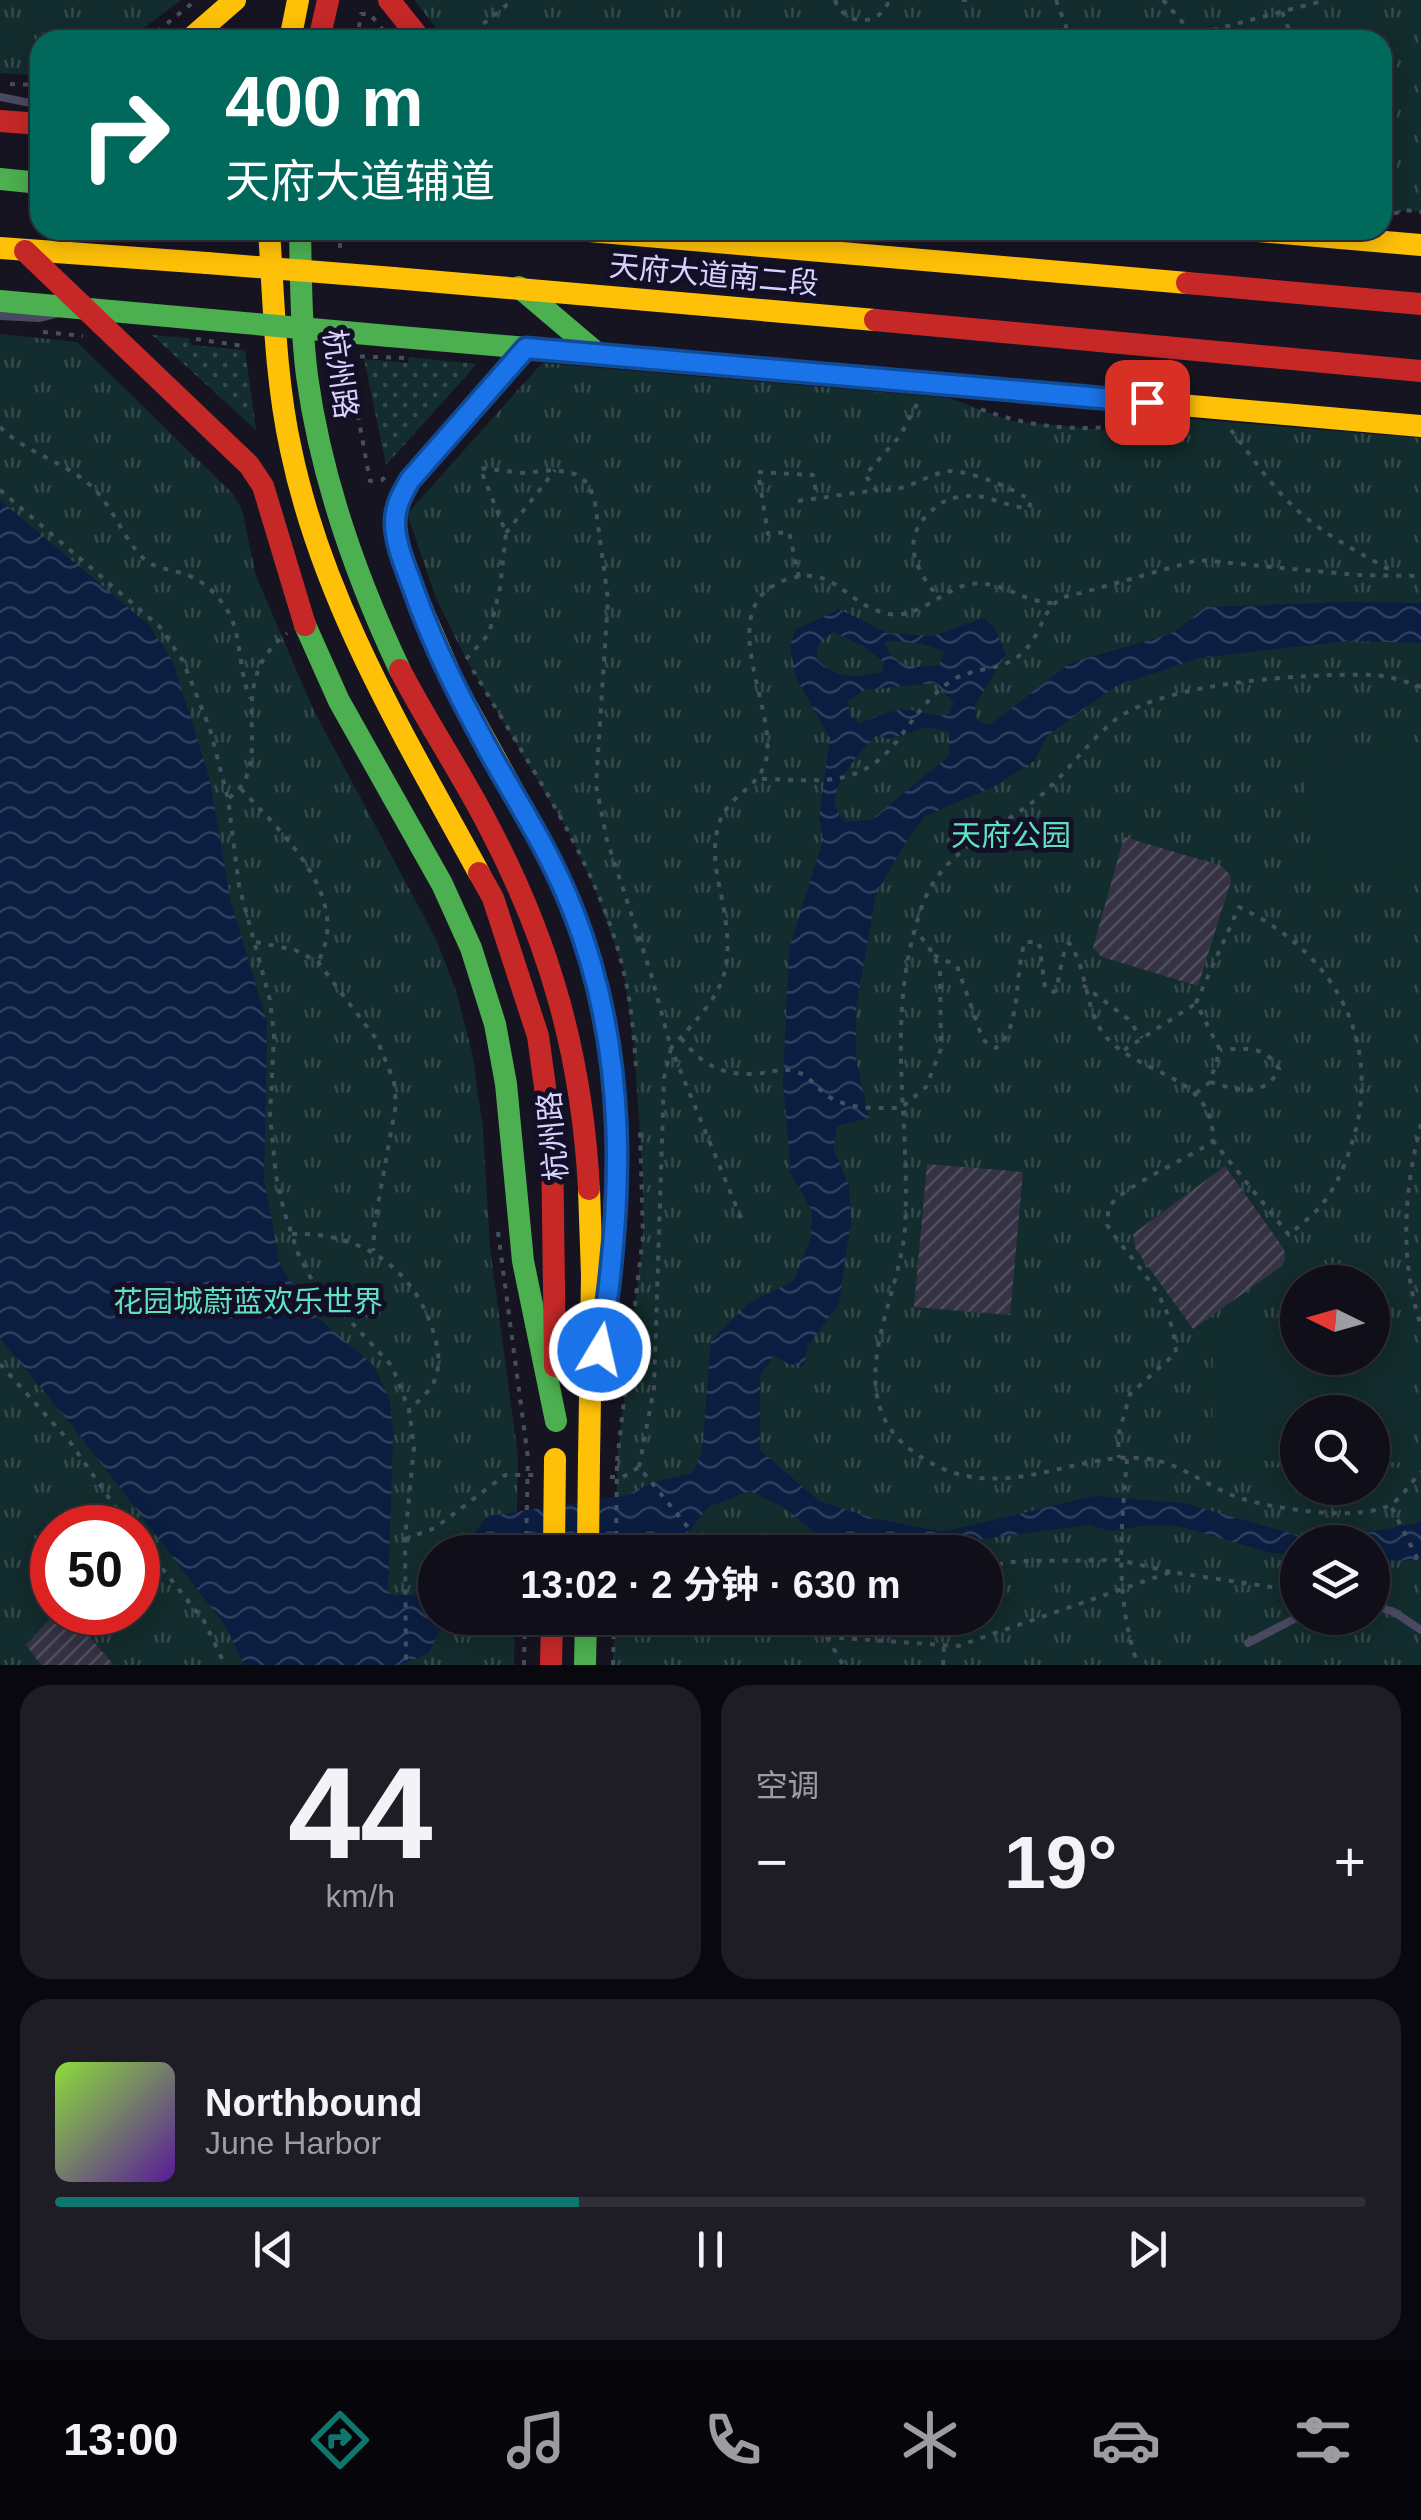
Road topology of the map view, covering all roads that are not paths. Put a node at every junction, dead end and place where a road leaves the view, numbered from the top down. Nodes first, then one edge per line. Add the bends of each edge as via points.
1 (234, 0) edge
2 (298, 0) edge
3 (328, 0) edge
4 (389, 0) edge
5 (200, 30) edge
6 (292, 30) edge
7 (321, 30) edge
8 (413, 30) edge
9 (0, 97) edge
10 (30, 103) edge
11 (0, 121) edge
12 (30, 123) edge
13 (30, 179) edge
14 (0, 180) edge
15 (271, 240) edge
16 (301, 240) edge
17 (692, 240) edge
18 (1363, 240) edge
19 (1421, 245) edge
20 (0, 248) edge
21 (25, 251) junction
22 (519, 286) junction
23 (0, 301) edge
24 (1421, 304) edge
25 (87, 309) junction
26 (0, 316) edge
27 (526, 348) junction
28 (598, 354) junction
29 (1421, 371) edge
30 (1421, 426) edge
31 (590, 1416) junction
32 (556, 1420) junction
33 (553, 1535) edge
34 (590, 1535) edge
35 (1390, 1611) edge
36 (1280, 1626) edge
37 (1421, 1630) edge
38 (552, 1635) edge
39 (586, 1635) edge
40 (1248, 1643) dead end
41 (551, 1665) edge
42 (585, 1665) edge

1 - 5 main road
2 - 6 main road
3 - 7 main road
4 - 8 main road
9 - 10 lane
11 - 12 main road
13 - 14 main road
15 - 32 main road, 杭州路 via 279,379 291,452 318,542 373,679 494,898 538,1036 552,1138
16 - 31 main road, 杭州路 via 308,382 342,520 400,670 521,893 568,1026 586,1132
17 - 24 main road, 天府大道南二段
18 - 19 main road
20 - 21 main road, 天府大道南二段
21 - 22 main road, 天府大道南二段, bridge
21 - 25 main road
22 - 28 main road
22 - 29 main road, 天府大道南二段
23 - 25 main road
25 - 26 lane via 39,318
25 - 27 main road, bridge
25 - 32 main road via 263,486 303,622 471,948 506,1084 523,1262
27 - 28 main road
27 - 31 main road via 410,480 395,524 432,641 573,909 611,1047 618,1215
28 - 30 main road
31 - 34 main road, 杭州路, bridge via 596,1467
32 - 33 main road, 杭州路, bridge
35 - 37 lane
36 - 40 lane
38 - 41 main road
39 - 42 main road

